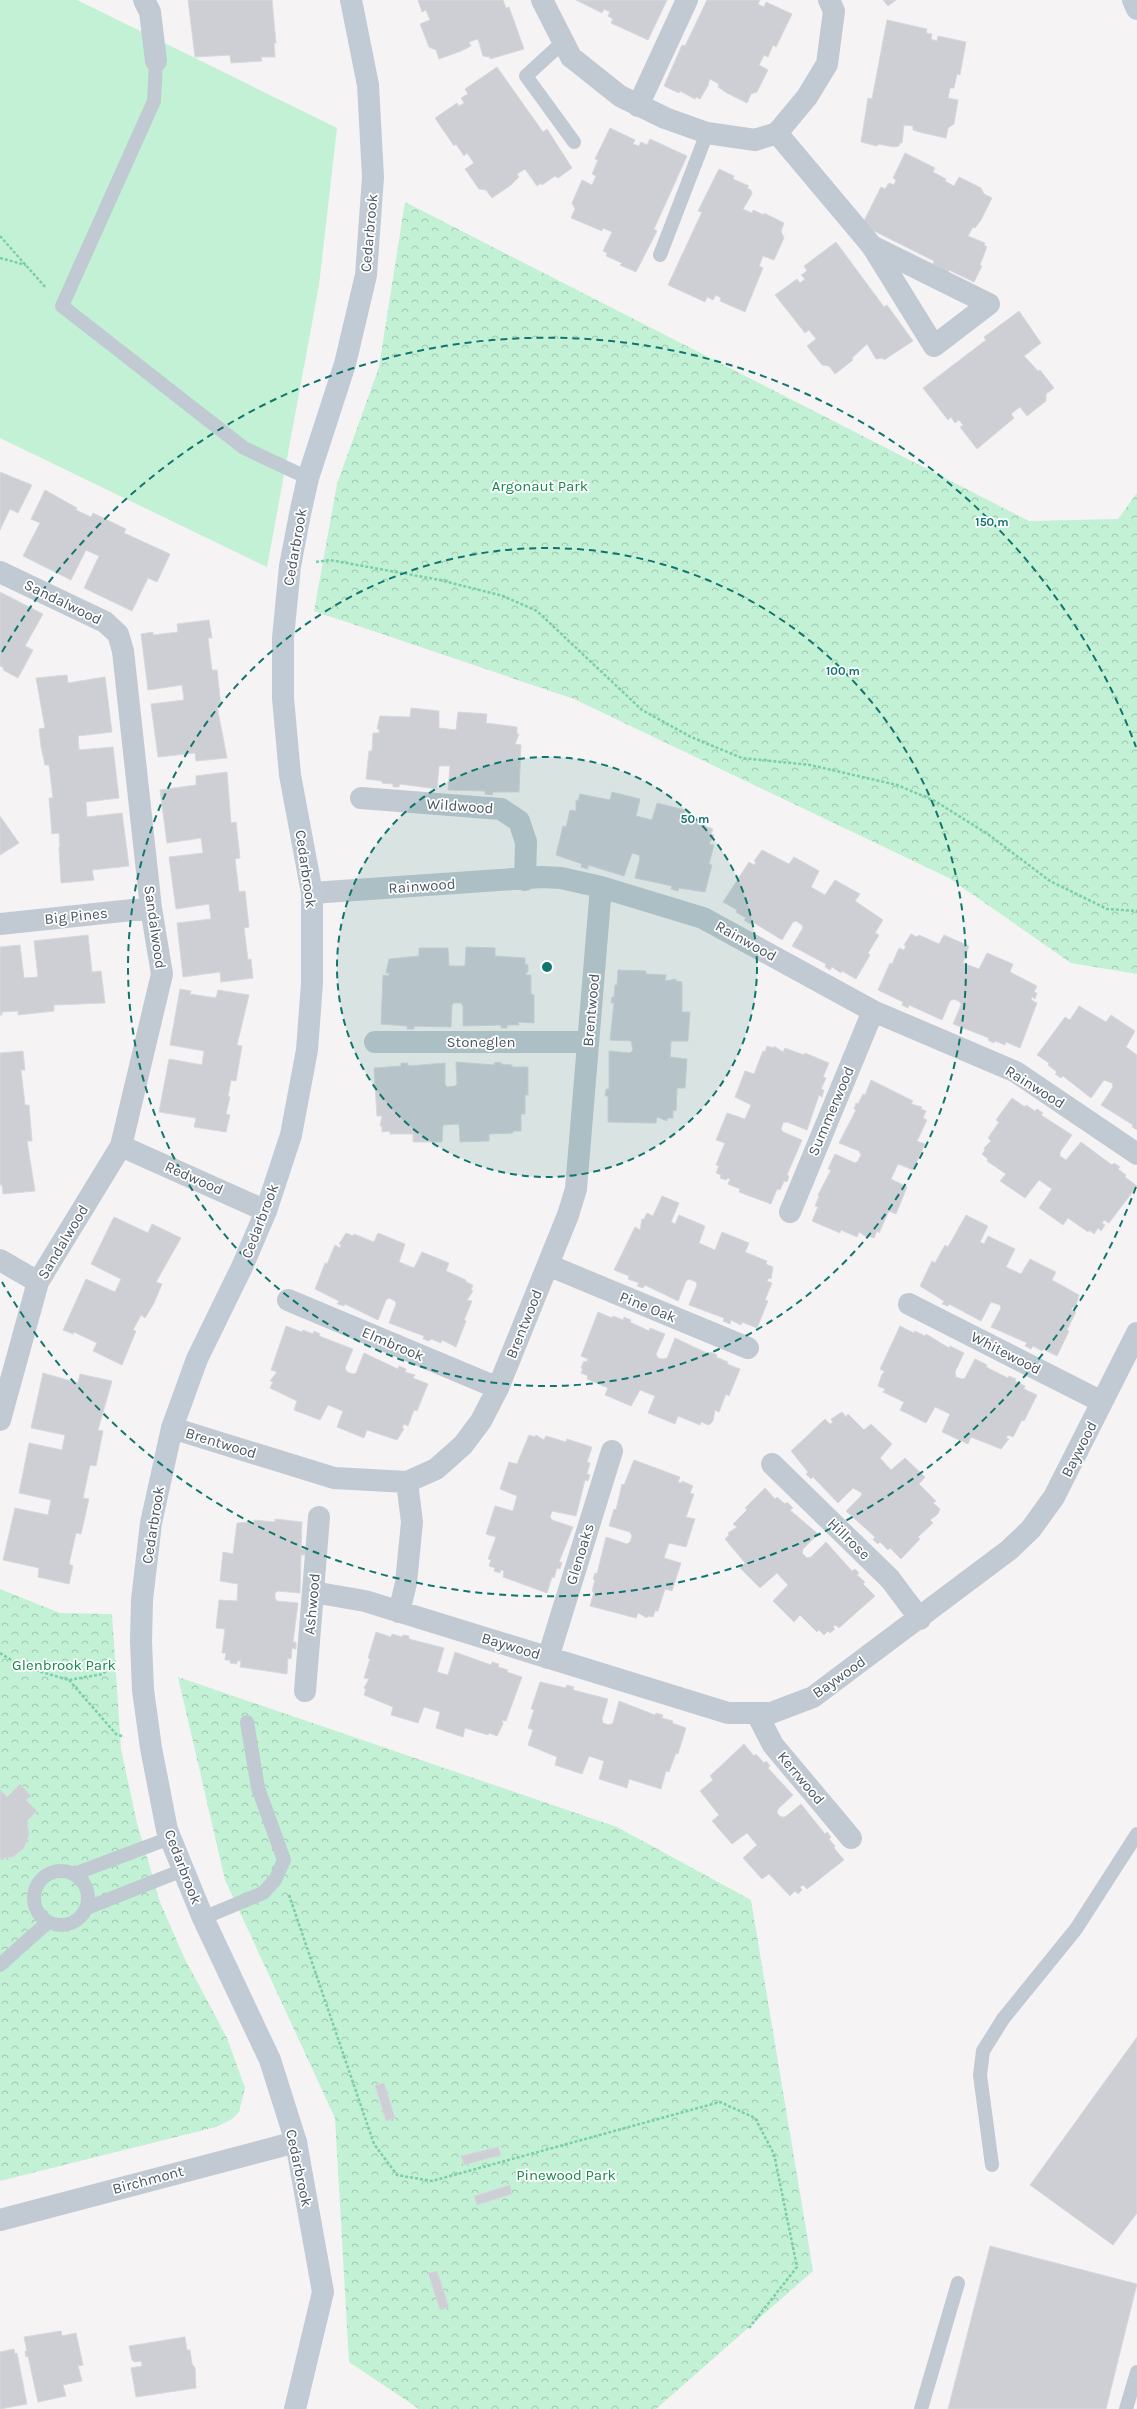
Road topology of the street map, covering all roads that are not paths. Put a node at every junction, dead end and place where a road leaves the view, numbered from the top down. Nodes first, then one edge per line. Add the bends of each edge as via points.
1 (144, 0) edge
2 (351, 0) edge
3 (542, 0) edge
4 (688, 0) edge
5 (829, 0) edge
6 (1133, 0) edge
7 (1137, 8) edge
8 (563, 42) junction
9 (156, 62) joint
10 (638, 106) junction
11 (707, 133) junction
12 (777, 133) junction
13 (574, 142) dead end
14 (872, 246) junction
15 (660, 255) dead end
16 (308, 478) junction
17 (0, 572) edge
18 (361, 798) dead end
19 (525, 880) junction
20 (600, 887) junction
21 (312, 893) junction
22 (152, 908) junction
23 (0, 924) edge
24 (873, 1011) junction
25 (375, 1042) dead end
26 (588, 1042) junction
27 (121, 1146) junction
28 (1137, 1154) edge
29 (266, 1211) junction
30 (790, 1212) dead end
31 (0, 1260) edge
32 (548, 1266) junction
33 (38, 1282) junction
34 (288, 1300) dead end
35 (909, 1304) dead end
36 (1137, 1333) edge
37 (748, 1348) dead end
38 (498, 1388) junction
39 (1102, 1402) junction
40 (0, 1420) edge
41 (172, 1428) junction
42 (612, 1451) dead end
43 (772, 1464) dead end
44 (407, 1482) junction
45 (320, 1517) dead end
46 (313, 1592) junction
47 (399, 1612) junction
48 (920, 1619) junction
49 (548, 1658) junction
50 (305, 1691) dead end
51 (757, 1714) junction
52 (246, 1722) dead end
53 (1137, 1834) edge
54 (170, 1838) junction
55 (851, 1838) dead end
56 (183, 1870) junction
57 (74, 1874) junction
58 (87, 1908) junction
59 (203, 1918) junction
60 (48, 1922) junction
61 (0, 1965) edge
62 (296, 2142) junction
63 (992, 2165) dead end
64 (0, 2220) edge
65 (958, 2283) dead end
66 (1137, 2372) edge
67 (295, 2409) edge
68 (921, 2409) edge
69 (1126, 2409) edge

1 - 9 street via 150,12
2 - 16 street, Cedarbrook via 368,85 373,177 366,274 345,364
3 - 8 street
4 - 10 street
5 - 12 street via 834,11 827,64 807,97
6 - 7 street
8 - 10 street via 571,57 620,96
8 - 13 lane via 526,76
9 - 16 lane via 154,101 62,306 244,448
10 - 11 street
11 - 12 street via 755,140
11 - 15 lane
12 - 14 street
14 - 14 street via 934,346 989,304 920,270
16 - 21 street, Cedarbrook via 290,566 283,638 284,698 290,774
17 - 22 street, Sandalwood via 105,622 118,634 123,651
18 - 19 street, Wildwood via 501,809 519,821 526,842
19 - 20 street, Rainwood via 542,877 561,878
19 - 21 street, Rainwood
20 - 24 street, Rainwood via 703,918
20 - 26 street, Brentwood
21 - 29 street, Cedarbrook via 312,983 307,1050 291,1135
22 - 23 street, Big Pines
22 - 27 street, Sandalwood via 162,974
24 - 28 street, Rainwood via 1016,1072
24 - 30 street, Summerwood
25 - 26 street, Stoneglen
26 - 32 street, Brentwood via 576,1188
27 - 29 street, Redwood
27 - 33 street, Sandalwood
29 - 41 street, Cedarbrook via 197,1359
31 - 33 street
32 - 37 street, Pine Oak
32 - 38 street, Brentwood
33 - 40 street, Sandalwood
34 - 38 street, Elmbrook
35 - 39 street, Whitewood
36 - 39 street, Baywood
38 - 44 street, Brentwood via 481,1421 463,1446 436,1469
39 - 48 street, Baywood via 1054,1497 1031,1529 1009,1550
41 - 44 street, Brentwood via 334,1478
41 - 54 street, Cedarbrook via 151,1523 142,1600 141,1641 143,1690 151,1748
42 - 49 street, Glenoaks
43 - 48 street, Hillrose via 890,1579
44 - 47 street via 412,1522 406,1582
45 - 46 street, Ashwood
46 - 47 street, Baywood via 365,1601
46 - 50 street, Ashwood
47 - 49 street, Baywood
48 - 51 street, Baywood via 813,1697 771,1713
49 - 51 street, Baywood via 728,1713
51 - 55 street, Kerrwood via 773,1745
52 - 59 lane via 258,1788 284,1860 275,1880 263,1892
53 - 63 lane via 1076,1929 1003,2019 983,2051 980,2075
54 - 56 street, Cedarbrook
54 - 57 lane
56 - 58 lane
56 - 59 street, Cedarbrook
57 - 58 lane via 81,1879 88,1892
57 - 60 lane via 56,1871 40,1881 36,1889 35,1903 41,1916
58 - 60 lane via 75,1922 66,1925
59 - 62 street, Cedarbrook via 270,2060
60 - 61 lane
62 - 64 street, Birchmont
62 - 67 street, Cedarbrook via 322,2292
65 - 68 lane
66 - 69 lane

